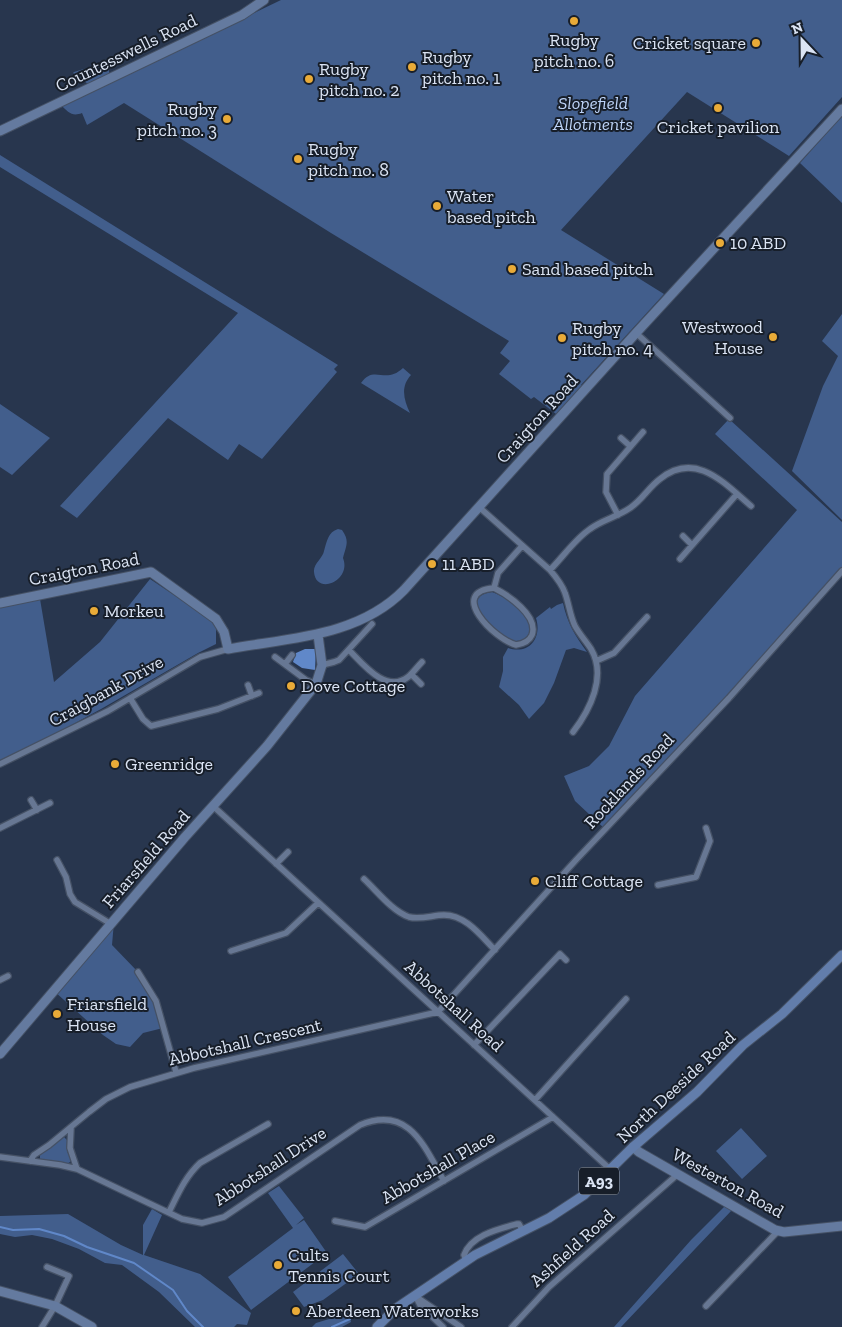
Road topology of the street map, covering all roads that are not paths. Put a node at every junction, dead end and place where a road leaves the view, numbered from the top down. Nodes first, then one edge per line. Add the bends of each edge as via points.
1 (264, 0) edge
2 (842, 109) edge
3 (0, 131) edge
4 (636, 333) junction
5 (730, 418) dead end
6 (643, 432) dead end
7 (621, 438) dead end
8 (630, 446) junction
9 (737, 494) junction
10 (751, 506) dead end
11 (479, 507) junction
12 (618, 515) junction
13 (683, 536) dead end
14 (692, 545) junction
15 (522, 546) junction
16 (680, 559) dead end
17 (550, 570) junction
18 (842, 571) edge
19 (494, 588) junction
20 (0, 603) edge
21 (647, 617) dead end
22 (372, 624) dead end
23 (318, 635) junction
24 (228, 649) junction
25 (349, 650) junction
26 (292, 655) dead end
27 (275, 657) dead end
28 (596, 661) junction
29 (422, 662) dead end
30 (285, 664) junction
31 (322, 665) junction
32 (411, 674) junction
33 (316, 684) junction
34 (421, 684) dead end
35 (248, 685) dead end
36 (259, 693) dead end
37 (252, 696) junction
38 (130, 698) junction
39 (573, 732) dead end
40 (0, 764) edge
41 (31, 800) dead end
42 (50, 803) dead end
43 (213, 806) junction
44 (36, 810) junction
45 (0, 828) edge
46 (706, 828) dead end
47 (288, 852) dead end
48 (57, 860) dead end
49 (276, 864) junction
50 (364, 879) dead end
51 (658, 885) dead end
52 (318, 903) junction
53 (111, 924) junction
54 (495, 950) junction
55 (231, 951) dead end
56 (842, 955) edge
57 (566, 960) dead end
58 (138, 972) dead end
59 (8, 976) dead end
60 (0, 980) edge
61 (626, 999) dead end
62 (438, 1012) junction
63 (474, 1046) junction
64 (0, 1054) edge
65 (176, 1072) junction
66 (535, 1100) junction
67 (553, 1117) junction
68 (268, 1124) dead end
69 (71, 1128) junction
70 (633, 1147) junction
71 (0, 1157) edge
72 (30, 1161) junction
73 (77, 1169) junction
74 (611, 1170) junction
75 (678, 1174) junction
76 (444, 1181) junction
77 (169, 1212) junction
78 (335, 1221) dead end
79 (842, 1226) edge
80 (523, 1230) junction
81 (778, 1231) junction
82 (466, 1261) junction
83 (47, 1267) dead end
84 (0, 1291) edge
85 (415, 1296) junction
86 (55, 1306) junction
87 (706, 1306) dead end
88 (42, 1327) edge
89 (92, 1327) edge
90 (376, 1327) edge
91 (443, 1327) edge
92 (461, 1327) edge
93 (512, 1327) edge

1 - 3 street, Countesswells Road via 242,15
2 - 4 street, Craigton Road
4 - 5 street
4 - 11 street, Craigton Road
6 - 8 street
7 - 8 street
8 - 12 street via 607,474 606,492
9 - 10 street
9 - 12 street via 722,480 692,467 668,473 632,507
9 - 14 street
11 - 15 street
11 - 23 street, Craigton Road via 388,605
12 - 17 street via 584,533
13 - 14 street
14 - 16 street
15 - 17 street
15 - 19 street via 498,573
17 - 28 street via 565,592 575,626
18 - 54 street, Rocklands Road
19 - 19 street via 483,591 474,601 480,618 510,643 516,645 528,641 533,626 527,615 513,600
20 - 24 street, Craigton Road via 151,572 216,619 224,632
21 - 28 street via 614,653
22 - 25 street
23 - 24 street, Craigton Road
23 - 31 street
24 - 38 street, Craigbank Drive via 200,657
25 - 31 street via 334,662
25 - 32 street via 383,680 399,681
26 - 30 street
27 - 30 street
28 - 39 street via 591,704
29 - 32 street
30 - 33 street
31 - 33 street
32 - 34 street
33 - 43 street, Friarsfield Road via 267,746
35 - 37 street
36 - 37 street
37 - 38 street via 218,709 151,726
38 - 40 street, Craigbank Drive
41 - 44 street
42 - 44 street
43 - 49 street, Abbotshall Road
43 - 53 street, Friarsfield Road
44 - 45 street
46 - 51 street via 710,841 696,877
47 - 49 street
48 - 53 street via 75,902
49 - 52 street, Abbotshall Road
50 - 54 street via 410,917 445,915 458,918
52 - 55 street via 286,933
52 - 62 street, Abbotshall Road
53 - 64 street, Friarsfield Road
54 - 62 street, Rocklands Road
56 - 70 main road, North Deeside Road / A93 via 782,1014 743,1045 697,1092
57 - 63 street via 560,954
58 - 65 street via 156,1002
59 - 60 street
61 - 66 street
62 - 63 street, Abbotshall Road
62 - 65 street, Abbotshall Crescent
63 - 66 street, Abbotshall Road
65 - 69 street, Abbotshall Crescent via 121,1091
66 - 67 street, Abbotshall Road
67 - 74 street, Abbotshall Road
67 - 76 street, Abbotshall Place
68 - 77 street via 200,1163 184,1182
69 - 72 street, Abbotshall Crescent
69 - 73 street via 70,1148
70 - 74 main road, North Deeside Road / A93
70 - 75 street, Westerton Road
71 - 72 street, Abbotshall Drive
72 - 73 street, Abbotshall Drive
73 - 77 street, Abbotshall Drive
74 - 80 main road, North Deeside Road / A93 via 566,1208
75 - 81 street, Westerton Road
75 - 93 street, Ashfield Road via 549,1287
76 - 77 street, Abbotshall Drive via 417,1135 408,1126 382,1119 360,1125 224,1217 202,1223 182,1219
76 - 78 street, Abbotshall Place via 365,1227
79 - 81 street, Westerton Road
80 - 82 main road, North Deeside Road / A93
80 - 82 street, North Deeside Road via 517,1224 487,1234 466,1249
81 - 87 street
82 - 85 main road, North Deeside Road / A93
83 - 86 street via 69,1276
84 - 86 street
85 - 90 main road, North Deeside Road / A93
85 - 91 street
85 - 92 street
86 - 88 street
86 - 89 street

